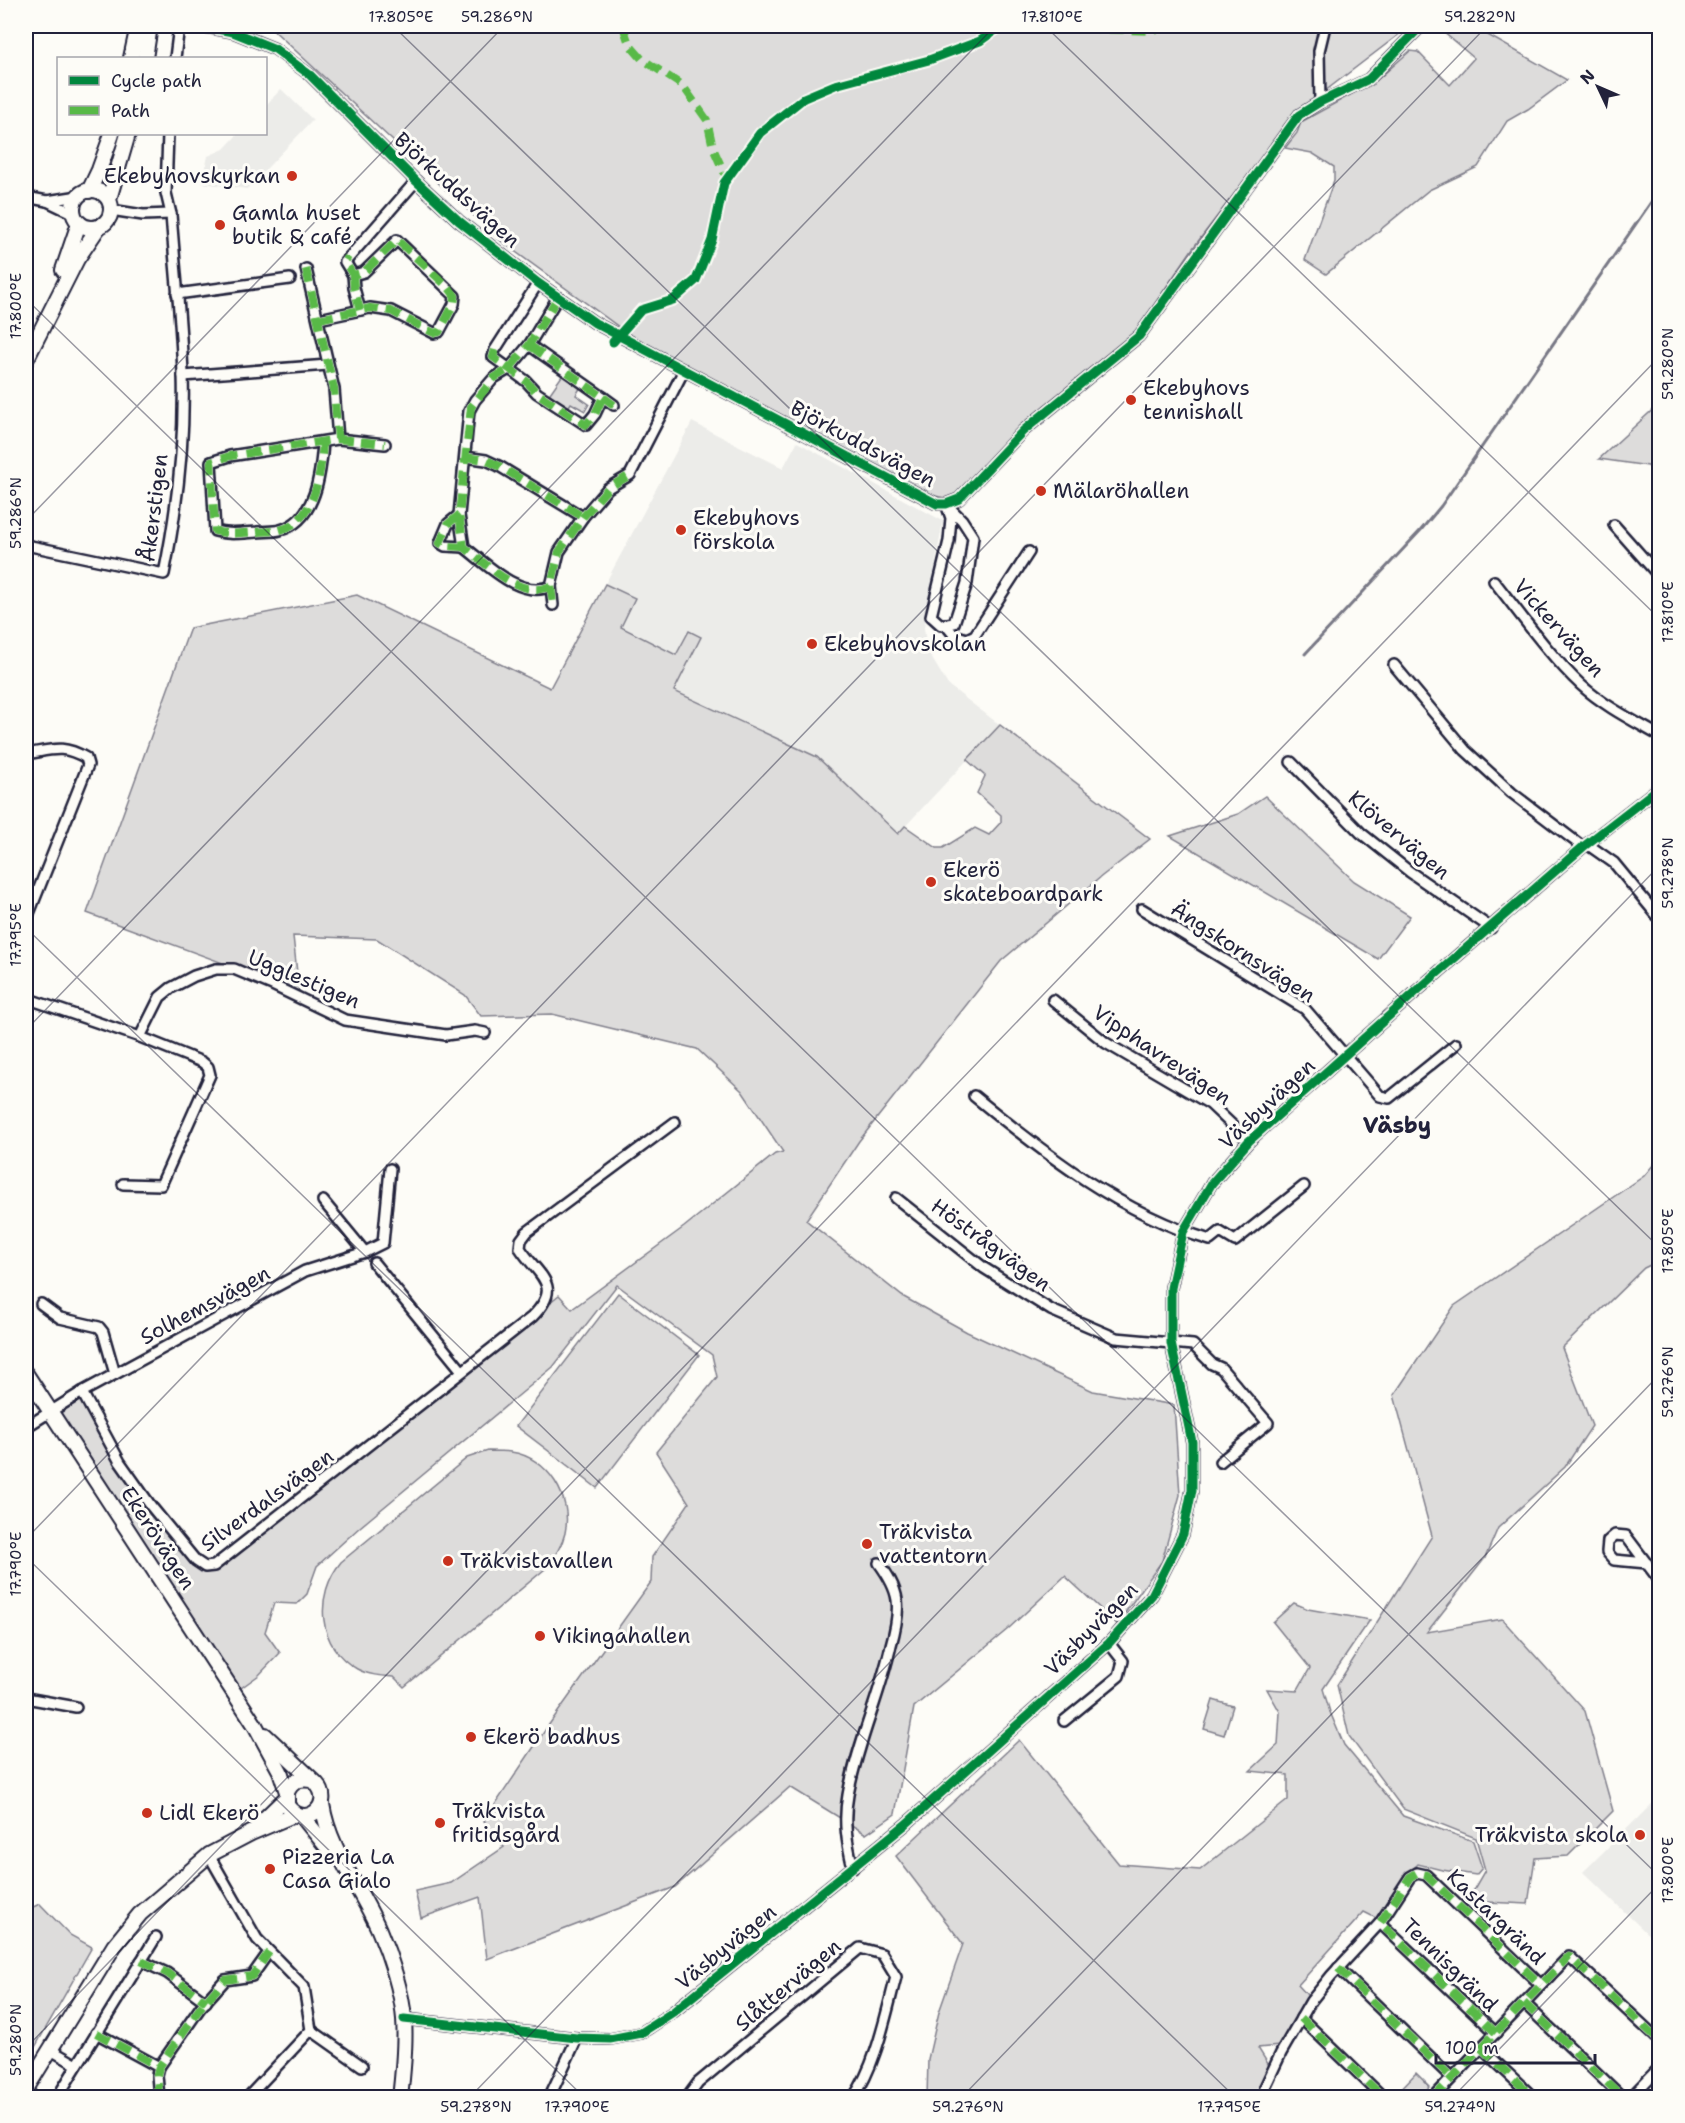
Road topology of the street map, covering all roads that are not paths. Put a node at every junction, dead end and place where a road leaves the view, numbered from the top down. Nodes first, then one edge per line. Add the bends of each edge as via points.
1 (138, 26) edge
2 (150, 26) edge
3 (179, 26) edge
4 (201, 26) edge
5 (1325, 26) edge
6 (1429, 26) edge
7 (1420, 27) edge
8 (131, 57) edge
9 (145, 57) edge
10 (175, 57) edge
11 (1320, 102) junction
12 (112, 135) edge
13 (128, 135) edge
14 (168, 135) edge
15 (416, 182) junction
16 (84, 193) junction
17 (26, 196) edge
18 (47, 201) junction
19 (110, 205) junction
20 (171, 214) junction
21 (76, 218) junction
22 (98, 228) junction
23 (306, 269) dead end
24 (353, 275) junction
25 (290, 279) dead end
26 (538, 284) junction
27 (177, 294) junction
28 (558, 297) junction
29 (360, 310) junction
30 (319, 319) junction
31 (38, 336) junction
32 (529, 345) junction
33 (26, 360) edge
34 (328, 365) junction
35 (509, 369) junction
36 (684, 370) junction
37 (183, 376) junction
38 (603, 397) junction
39 (614, 405) dead end
40 (338, 439) junction
41 (323, 442) junction
42 (385, 444) dead end
43 (465, 457) junction
44 (946, 504) junction
45 (459, 515) junction
46 (583, 517) junction
47 (1614, 525) dead end
48 (26, 545) edge
49 (464, 548) junction
50 (1029, 552) dead end
51 (1659, 577) edge
52 (1494, 581) dead end
53 (551, 586) junction
54 (553, 605) dead end
55 (945, 624) junction
56 (1394, 665) dead end
57 (1659, 736) edge
58 (26, 754) edge
59 (1292, 762) dead end
60 (1659, 787) edge
61 (1585, 845) junction
62 (1142, 909) dead end
63 (1659, 919) edge
64 (26, 921) edge
65 (1491, 928) junction
66 (26, 998) edge
67 (1053, 1000) dead end
68 (485, 1033) dead end
69 (140, 1037) junction
70 (1456, 1044) dead end
71 (1346, 1055) junction
72 (974, 1096) dead end
73 (675, 1122) dead end
74 (1249, 1141) junction
75 (390, 1169) dead end
76 (123, 1184) dead end
77 (1304, 1186) dead end
78 (896, 1198) dead end
79 (323, 1201) dead end
80 (1183, 1232) junction
81 (365, 1252) junction
82 (374, 1263) dead end
83 (41, 1304) dead end
84 (1171, 1343) junction
85 (462, 1371) junction
86 (26, 1374) edge
87 (115, 1374) junction
88 (82, 1392) junction
89 (50, 1412) junction
90 (26, 1427) edge
91 (1220, 1462) dead end
92 (879, 1563) dead end
93 (1647, 1563) dead end
94 (1659, 1581) edge
95 (1109, 1642) junction
96 (26, 1698) edge
97 (76, 1707) dead end
98 (1064, 1721) dead end
99 (255, 1725) junction
100 (311, 1780) junction
101 (286, 1795) junction
102 (322, 1804) junction
103 (299, 1815) junction
104 (251, 1833) junction
105 (209, 1856) junction
106 (853, 1868) junction
107 (347, 1872) junction
108 (1380, 1923) junction
109 (156, 1937) dead end
110 (269, 1952) junction
111 (141, 1961) junction
112 (1338, 1968) junction
113 (1541, 1985) junction
114 (206, 2002) junction
115 (1524, 2002) junction
116 (1301, 2018) junction
117 (404, 2019) junction
118 (311, 2030) junction
119 (96, 2033) junction
120 (1496, 2033) junction
121 (577, 2038) junction
122 (1659, 2041) edge
123 (1481, 2048) junction
124 (51, 2050) junction
125 (77, 2065) junction
126 (362, 2066) dead end
127 (159, 2067) junction
128 (1659, 2067) edge
129 (1452, 2078) junction
130 (26, 2089) edge
131 (1615, 2090) junction
132 (1440, 2095) edge
133 (57, 2097) edge
134 (159, 2097) edge
135 (247, 2097) edge
136 (400, 2097) edge
137 (549, 2097) edge
138 (687, 2097) edge
139 (853, 2097) edge
140 (1265, 2097) edge
141 (1384, 2097) edge
142 (1534, 2097) edge
143 (1607, 2097) edge
144 (1623, 2097) edge
145 (1630, 2097) edge

1 - 8 main road
2 - 9 main road
3 - 10 street
4 - 15 street, Björkuddsvägen via 233,32 275,49 310,75
5 - 11 street via 1319,51
6 - 7 street, Björkuddsvägen
7 - 11 street, Björkuddsvägen via 1369,80
11 - 44 street, Björkuddsvägen via 1299,115 1289,127 1139,336 1023,431 959,499
12 - 16 main road via 99,170
13 - 19 main road
14 - 20 street, Åkerstigen via 166,193
15 - 24 street, Björkuddsvägen via 348,257 345,262
15 - 26 street, Björkuddsvägen
16 - 18 street
16 - 19 main road via 101,192
16 - 21 main road via 72,207
17 - 18 street
18 - 21 street
19 - 20 street via 142,215
19 - 22 main road via 107,221
20 - 27 street, Åkerstigen
21 - 22 main road via 85,227
21 - 31 main road via 77,235
22 - 31 main road
23 - 30 street
24 - 29 street, Björkuddsvägen
24 - 29 street via 364,272 397,240 455,296 439,332 434,333 391,311
25 - 27 street
26 - 28 street, Björkuddsvägen
26 - 35 street via 495,350 493,357
27 - 37 street, Åkerstigen
28 - 32 street
28 - 36 street, Björkuddsvägen via 595,323
29 - 30 street
30 - 34 street
31 - 33 main road
32 - 35 street
32 - 38 street
34 - 37 street
34 - 40 street
35 - 38 street via 586,425
35 - 43 street via 494,378 471,407
36 - 44 street, Björkuddsvägen via 926,499
36 - 46 street via 630,475 608,488
37 - 48 street, Åkerstigen via 174,524 164,574
38 - 39 street
40 - 41 street
40 - 42 street
41 - 41 street via 211,462 214,531 226,534 282,530 301,518 316,492
43 - 45 street
43 - 46 street via 486,459
44 - 55 street, Björkuddsvägen via 951,518 949,541 931,616
44 - 55 street, Björkuddsvägen via 973,537 967,583 954,622
45 - 49 street
45 - 49 street via 448,524 440,543
46 - 53 street via 559,552
47 - 51 street
49 - 53 street via 510,582 530,589
50 - 55 street via 975,635 967,639 954,636
52 - 57 street, Vickervägen via 1582,685
53 - 54 street
56 - 61 street via 1465,750 1512,793
58 - 64 street via 59,748 71,750 86,758 88,765
59 - 65 street, Klövervägen via 1361,833
60 - 61 street, Väsbyvägen
61 - 63 street via 1614,863
61 - 65 street, Väsbyvägen
62 - 71 street, Ängskornsvägen via 1305,1009
65 - 71 street, Väsbyvägen
66 - 69 street
67 - 74 street, Vipphavrevägen via 1106,1043 1210,1104
68 - 69 street, Ugglestigen via 446,1035 345,1020 234,969 216,969 171,988 160,998
69 - 76 street via 202,1062 210,1075 161,1185
70 - 71 street, Ängskornsvägen via 1389,1098 1380,1096
71 - 74 street, Väsbyvägen
72 - 80 street via 1033,1144 1103,1192
73 - 85 street, Silverdalsvägen via 527,1232 520,1248 546,1280 545,1304
74 - 80 street, Väsbyvägen via 1212,1183
75 - 81 street, Solhemsvägen via 383,1243
77 - 80 street via 1235,1241 1220,1232 1210,1239
78 - 84 street, Höstrågvägen via 984,1268 1051,1310 1116,1338
79 - 81 street
80 - 84 street, Väsbyvägen via 1171,1288
81 - 87 street, Solhemsvägen via 305,1271
82 - 85 street
83 - 87 street via 60,1318 99,1327
84 - 91 street, Höstrågvägen via 1193,1345 1221,1368 1268,1423
84 - 95 street, Väsbyvägen via 1192,1442 1192,1490 1183,1534 1152,1595
85 - 88 street, Silverdalsvägen via 214,1566 205,1567 120,1462
86 - 89 main road, Ekerövägen
87 - 88 street, Solhemsvägen
88 - 89 street, Solhemsvägen
89 - 90 street, Solhemsvägen
89 - 99 main road, Ekerövägen
92 - 106 street via 897,1600 896,1624 848,1796 845,1833
93 - 94 street
95 - 98 street via 1123,1661 1119,1676
95 - 106 street, Väsbyvägen
96 - 97 street
99 - 100 main road, Ekerövägen
99 - 101 main road, Ekerövägen via 280,1771
100 - 101 main road via 295,1781
100 - 102 main road via 320,1787
101 - 103 main road via 287,1805
101 - 104 main road
102 - 103 main road via 314,1813
102 - 107 main road
103 - 104 main road
103 - 107 main road
104 - 105 main road
105 - 110 street via 257,1940
105 - 124 main road via 140,1914 114,1946
106 - 121 street, Väsbyvägen via 674,2012 640,2033 610,2039
107 - 117 main road via 379,1929
108 - 112 street, Kastargränd
108 - 113 street, Kastargränd via 1410,1877 1417,1873 1426,1875
108 - 120 street, Tennisgränd
109 - 111 street
110 - 114 street via 252,1976 225,1980
110 - 118 street via 304,1987
111 - 114 street via 167,1973
111 - 119 street
112 - 116 street, Kastargränd
112 - 129 street
113 - 115 street
113 - 122 street via 1569,1956
114 - 127 street
115 - 120 street
115 - 131 street
116 - 140 street, Kastargränd via 1265,2087
116 - 141 street
117 - 121 street, Väsbyvägen
117 - 136 main road
118 - 126 street
118 - 135 street
119 - 125 street
119 - 127 street
120 - 123 street
121 - 137 street
123 - 129 street
123 - 142 street, Tennisgränd
124 - 125 street
124 - 130 main road
125 - 133 street
127 - 134 street
128 - 145 street
129 - 132 street
131 - 143 street
131 - 144 street
138 - 139 street, Slåttervägen via 698,2083 860,1948 882,1954 896,1977 879,2041

